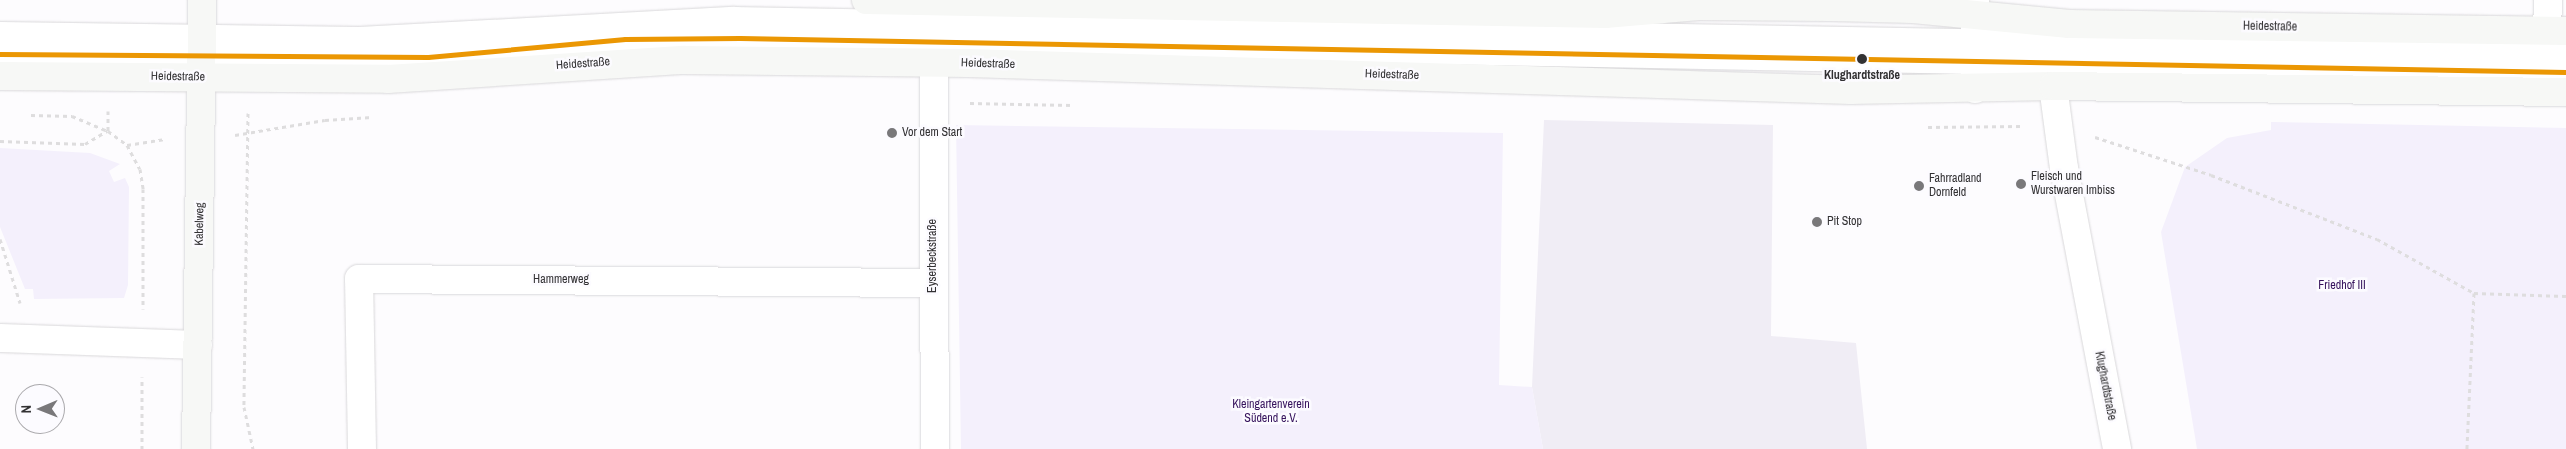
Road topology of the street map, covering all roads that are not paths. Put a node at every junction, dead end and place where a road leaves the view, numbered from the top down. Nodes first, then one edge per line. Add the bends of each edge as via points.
1 (202, 0) edge
2 (866, 0) edge
3 (2548, 0) edge
4 (1975, 29) edge
5 (2557, 31) edge
6 (0, 34) edge
7 (2566, 52) edge
8 (0, 54) edge
9 (202, 57) junction
10 (934, 63) junction
11 (2566, 72) edge
12 (0, 76) edge
13 (2053, 86) junction
14 (1975, 89) junction
15 (2566, 92) edge
16 (933, 283) junction
17 (11, 338) edge
18 (198, 345) junction
19 (196, 449) edge
20 (362, 449) edge
21 (934, 449) edge
22 (2116, 449) edge

1 - 9 main road, Kabelweg
2 - 4 main road, Heidestraße via 1605,14 1699,6 1840,8
3 - 5 street
4 - 5 main road, Heidestraße via 2069,24
4 - 7 lane
4 - 9 lane via 733,19 358,39
4 - 11 lane
4 - 14 street
6 - 9 lane
8 - 9 lane
9 - 10 main road, Heidestraße via 388,79 684,60
9 - 12 main road, Heidestraße
9 - 18 main road, Kabelweg
10 - 14 main road, Heidestraße via 1851,90
10 - 16 street, Eyserbeckstraße
13 - 14 main road, Heidestraße
13 - 15 main road, Heidestraße
13 - 22 street, Klughardtstraße
16 - 20 street, Hammerweg via 359,279
16 - 21 street, Eyserbeckstraße
17 - 18 street
18 - 19 main road, Kabelweg

